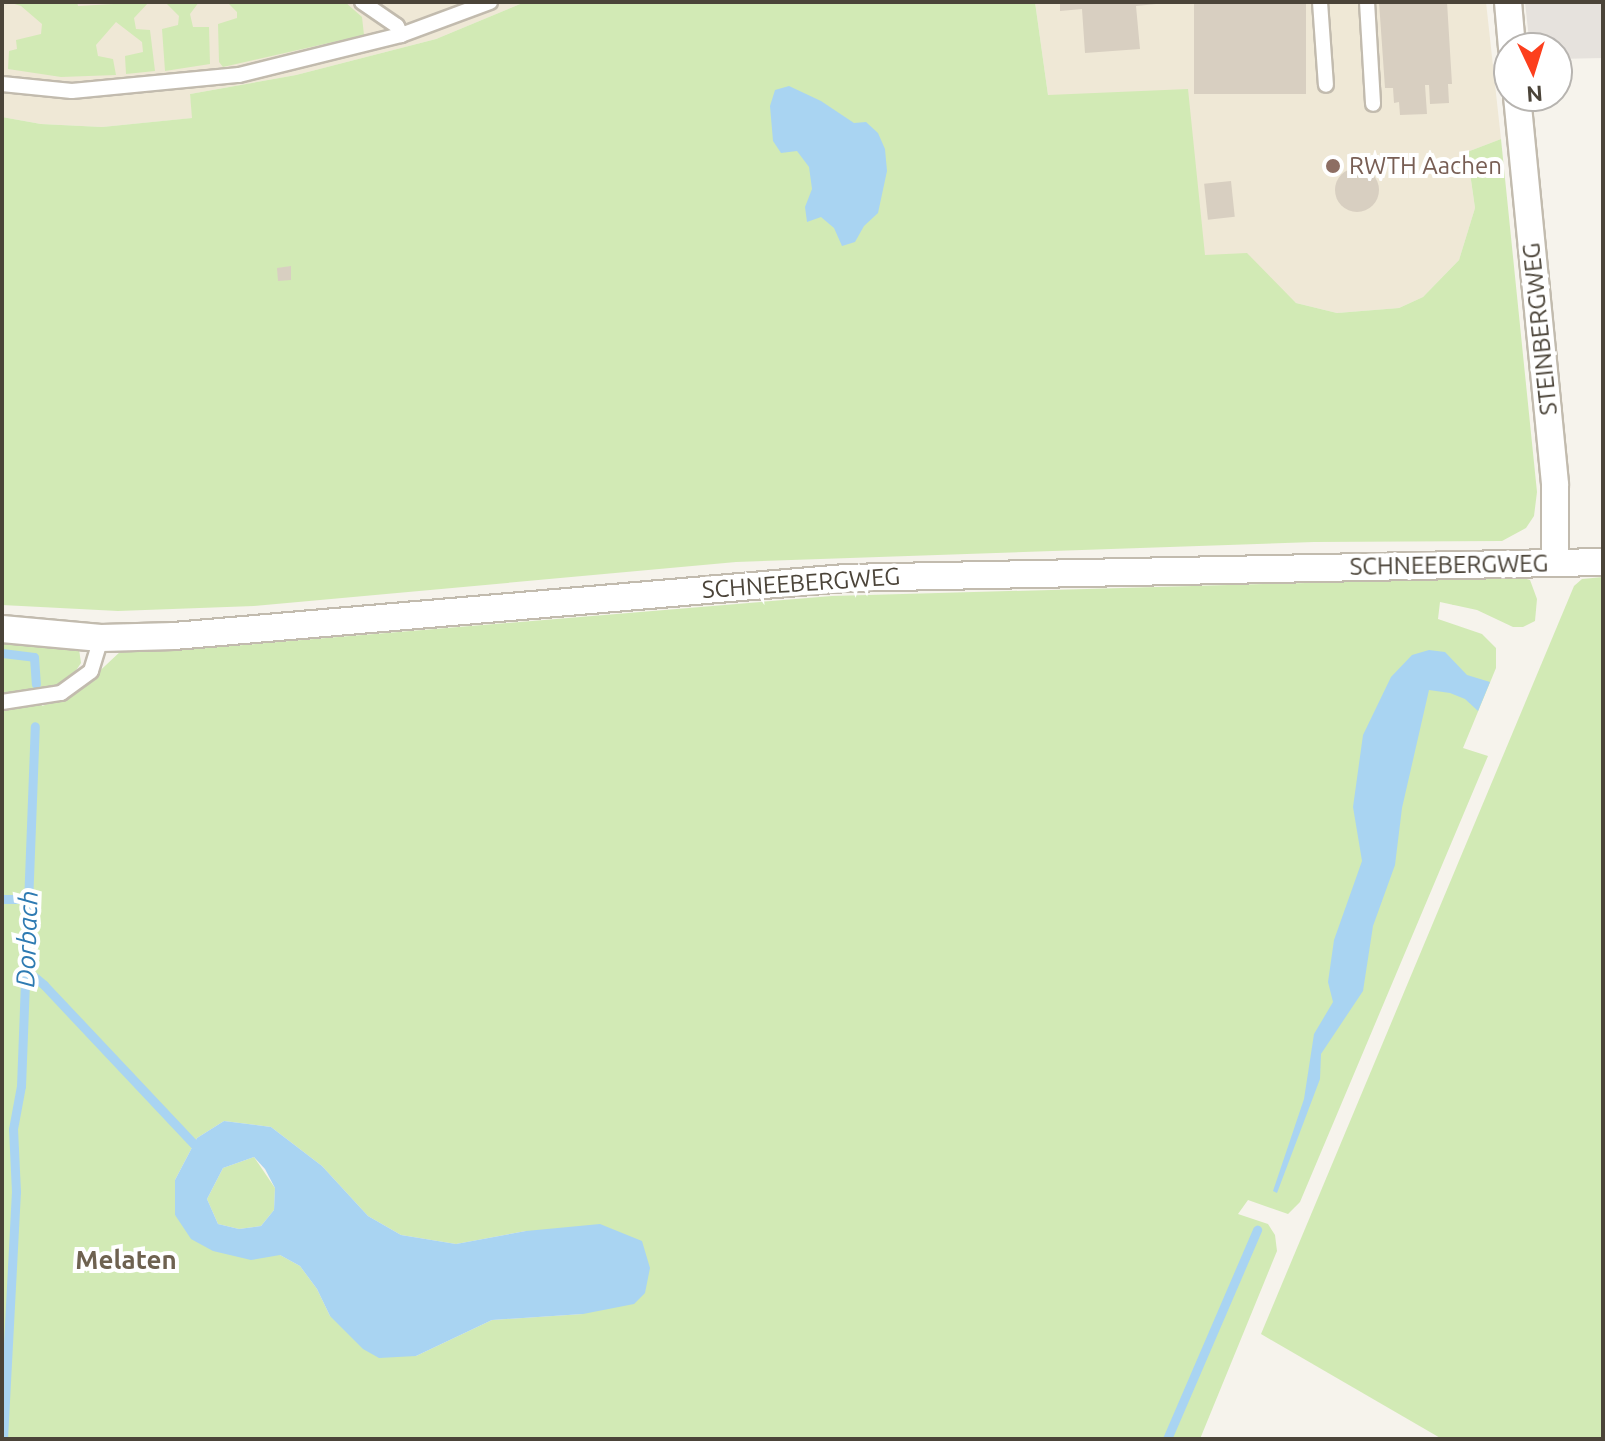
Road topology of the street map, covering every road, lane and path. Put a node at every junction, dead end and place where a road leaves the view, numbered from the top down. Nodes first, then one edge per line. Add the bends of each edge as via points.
1 (362, 2) edge
2 (490, 2) edge
3 (1320, 2) edge
4 (1367, 2) edge
5 (1508, 2) edge
6 (1511, 32) edge
7 (401, 35) junction
8 (2, 84) edge
9 (1326, 85) dead end
10 (1373, 104) dead end
11 (1519, 112) edge
12 (1603, 562) edge
13 (1555, 563) junction
14 (2, 629) edge
15 (101, 638) junction
16 (2, 702) edge

1 - 7 lane via 397,26
2 - 7 lane
3 - 9 lane
4 - 10 lane
5 - 6 street
7 - 8 lane via 296,63 175,84 72,91
11 - 13 street, STEINBERGWEG via 1555,485
12 - 13 street, SCHNEEBERGWEG
13 - 15 street, SCHNEEBERGWEG via 845,578 232,632
14 - 15 street, SCHNEEBERGWEG
15 - 16 lane via 91,671 61,693

